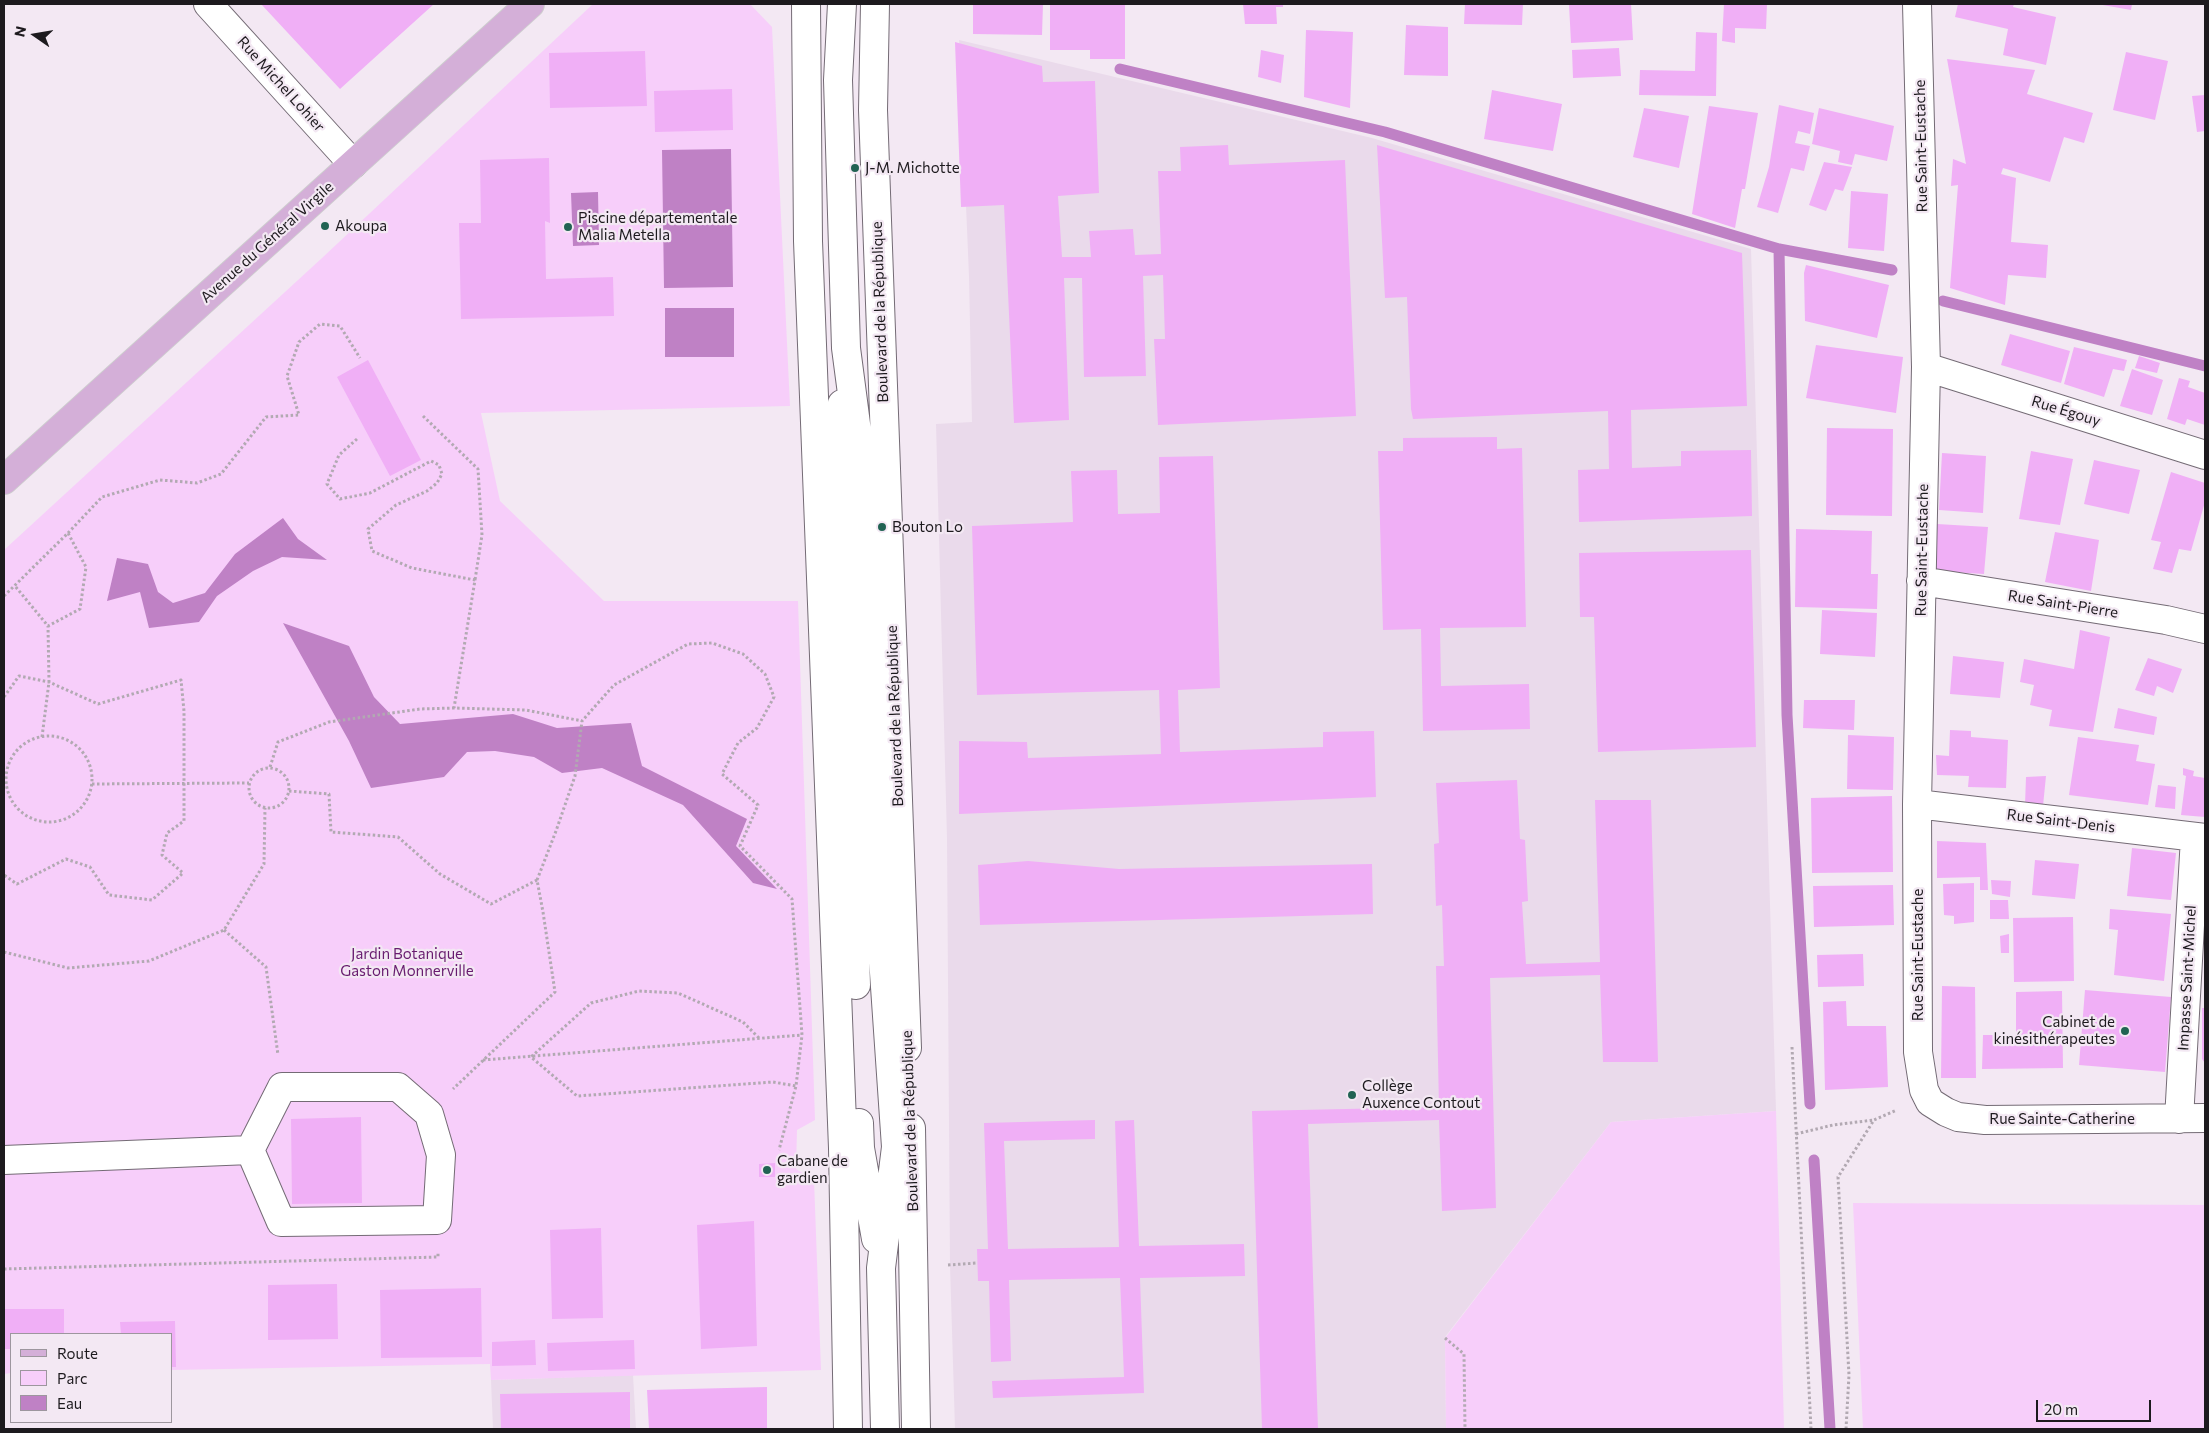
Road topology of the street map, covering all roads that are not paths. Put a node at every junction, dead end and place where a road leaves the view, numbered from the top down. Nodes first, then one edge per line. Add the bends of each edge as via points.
1 (208, 4) edge
2 (530, 4) edge
3 (806, 4) edge
4 (842, 4) edge
5 (876, 4) edge
6 (1917, 4) edge
7 (354, 164) junction
8 (1926, 368) junction
9 (2205, 454) edge
10 (4, 480) edge
11 (1921, 581) junction
12 (2205, 628) edge
13 (1917, 804) junction
14 (2200, 837) edge
15 (1927, 1096) joint
16 (2205, 1118) edge
17 (2178, 1119) junction
18 (250, 1150) junction
19 (4, 1160) edge
20 (848, 1429) edge
21 (884, 1429) edge
22 (916, 1429) edge

1 - 7 street, Rue Michel Lohier
2 - 7 main road, Avenue du Général Virgile
3 - 20 street via 808,241 843,1148
4 - 21 street via 838,80 846,348 837,461 860,1148 881,1268
5 - 22 street, Boulevard de la République via 872,110 912,1147
6 - 8 street, Rue Saint-Eustache
7 - 10 main road, Avenue du Général Virgile
8 - 9 street, Rue Égouy
8 - 11 street, Rue Saint-Eustache
11 - 12 street, Rue Saint-Pierre
11 - 13 street, Rue Saint-Eustache
13 - 14 street, Rue Saint-Denis
13 - 15 street, Rue Saint-Eustache via 1918,1052
14 - 17 street, Impasse Saint-Michel
15 - 17 street, Rue Sainte-Catherine via 1930,1102 1958,1117 1985,1120
16 - 17 street, Rue Sainte-Catherine
18 - 18 street via 282,1088 398,1087 429,1114 441,1156 437,1220 281,1222
18 - 19 street

